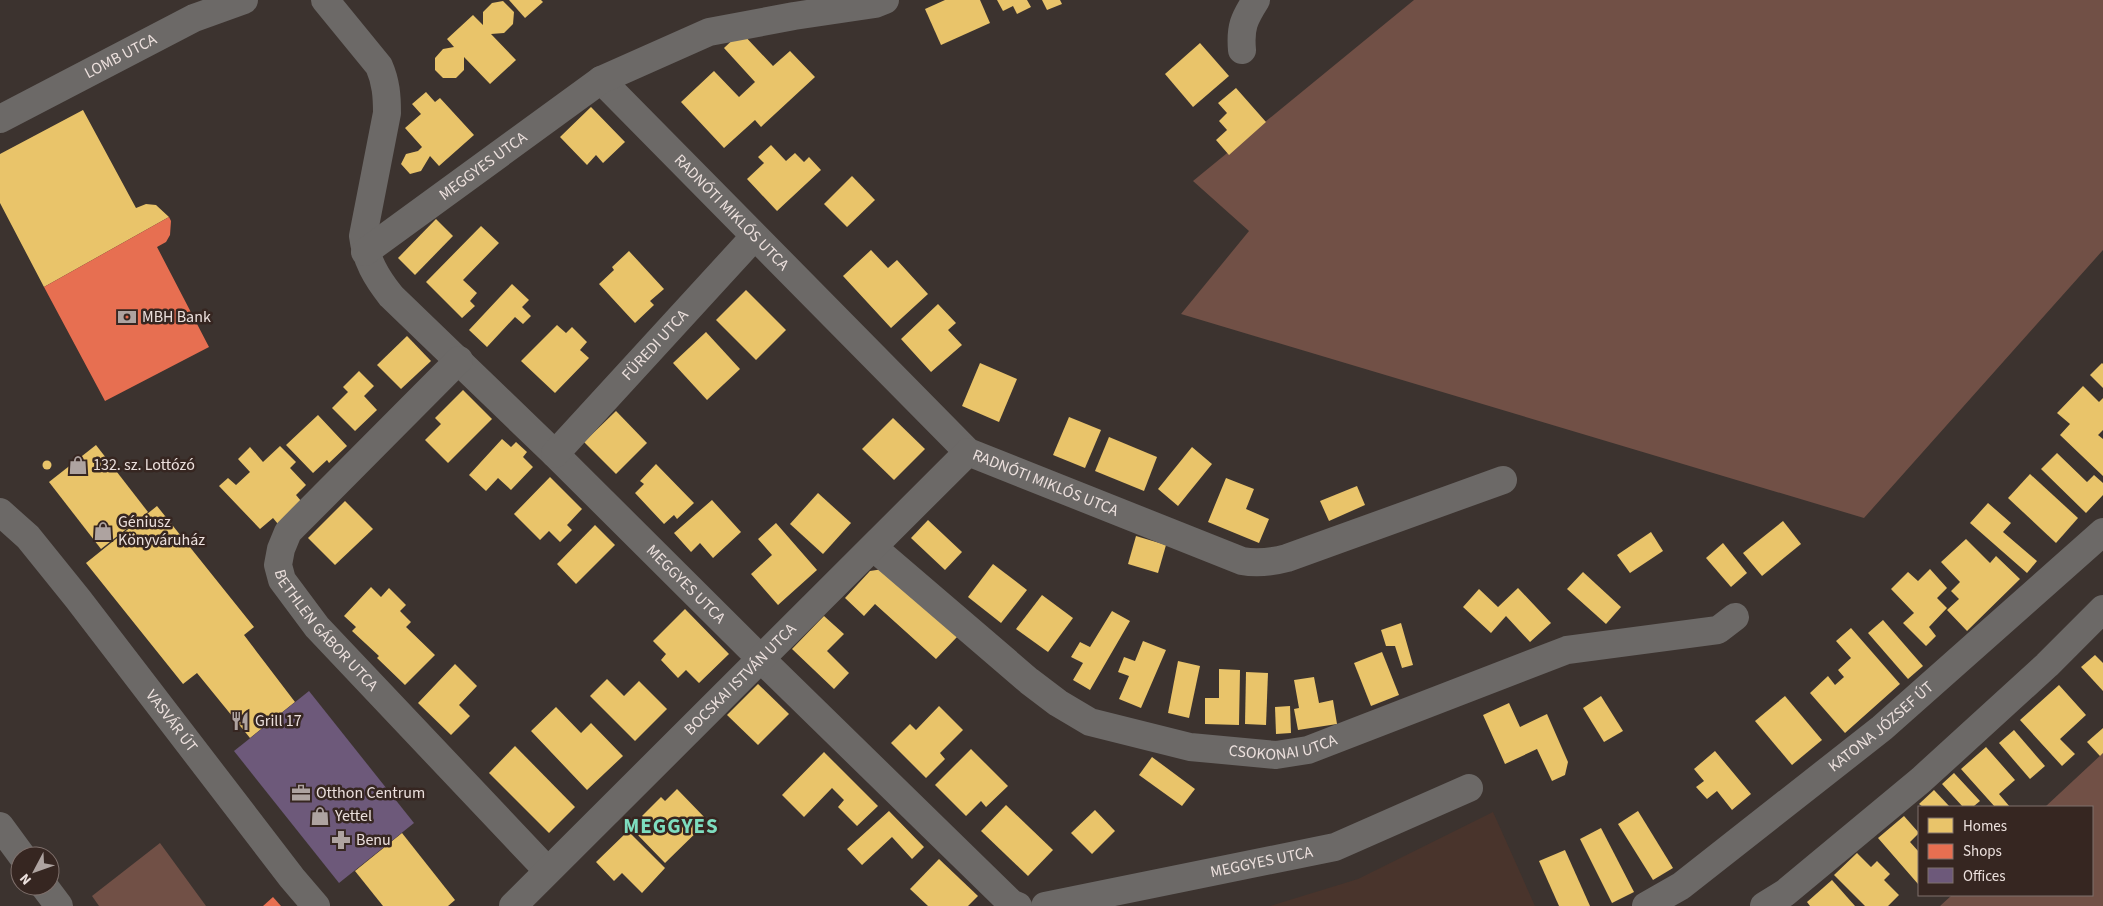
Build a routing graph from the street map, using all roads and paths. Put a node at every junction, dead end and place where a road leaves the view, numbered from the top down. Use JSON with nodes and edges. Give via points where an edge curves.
{"nodes":[{"id":1,"x":244,"y":0,"type":"edge"},
{"id":2,"x":325,"y":0,"type":"edge"},
{"id":3,"x":884,"y":0,"type":"edge"},
{"id":4,"x":1256,"y":0,"type":"edge"},
{"id":5,"x":192,"y":9,"type":"edge"},
{"id":6,"x":1242,"y":50,"type":"dead end"},
{"id":7,"x":601,"y":80,"type":"junction"},
{"id":8,"x":0,"y":119,"type":"edge"},
{"id":9,"x":754,"y":237,"type":"junction"},
{"id":10,"x":365,"y":252,"type":"junction"},
{"id":11,"x":459,"y":360,"type":"junction"},
{"id":12,"x":968,"y":452,"type":"junction"},
{"id":13,"x":555,"y":454,"type":"junction"},
{"id":14,"x":1503,"y":480,"type":"dead end"},
{"id":15,"x":0,"y":512,"type":"edge"},
{"id":16,"x":0,"y":528,"type":"edge"},
{"id":17,"x":2103,"y":532,"type":"edge"},
{"id":18,"x":28,"y":537,"type":"junction"},
{"id":19,"x":874,"y":548,"type":"junction"},
{"id":20,"x":2103,"y":609,"type":"edge"},
{"id":21,"x":1735,"y":616,"type":"dead end"},
{"id":22,"x":760,"y":659,"type":"junction"},
{"id":23,"x":1469,"y":788,"type":"dead end"},
{"id":24,"x":0,"y":826,"type":"edge"},
{"id":25,"x":15,"y":846,"type":"edge"},
{"id":26,"x":547,"y":870,"type":"junction"},
{"id":27,"x":522,"y":903,"type":"edge"},
{"id":28,"x":316,"y":906,"type":"edge"},
{"id":29,"x":1018,"y":906,"type":"edge"},
{"id":30,"x":1045,"y":906,"type":"edge"},
{"id":31,"x":1646,"y":906,"type":"edge"},
{"id":32,"x":1764,"y":906,"type":"edge"}],
"edges":[{"from":1,"to":5,"type":"street","name":"LOMB UTCA"},
{"from":2,"to":10,"type":"street","name":"MEGGYES UTCA","via":[[379,66],[388,96],[363,236]]},
{"from":3,"to":7,"type":"street","name":"MEGGYES UTCA","via":[[708,32]]},
{"from":4,"to":6,"type":"street","via":[[1240,31]]},
{"from":5,"to":8,"type":"street","name":"LOMB UTCA"},
{"from":7,"to":9,"type":"street","name":"RADNÓTI MIKLÓS UTCA"},
{"from":7,"to":10,"type":"street","name":"MEGGYES UTCA"},
{"from":9,"to":12,"type":"street","name":"RADNÓTI MIKLÓS UTCA"},
{"from":9,"to":13,"type":"street","name":"FÜREDI UTCA"},
{"from":10,"to":11,"type":"street","name":"MEGGYES UTCA","via":[[375,275],[391,296]]},
{"from":11,"to":13,"type":"street","name":"MEGGYES UTCA"},
{"from":11,"to":26,"type":"street","name":"BETHLEN GÁBOR UTCA","via":[[288,532],[278,565],[282,580],[317,627]]},
{"from":12,"to":14,"type":"street","name":"RADNÓTI MIKLÓS UTCA","via":[[1251,563],[1287,558]]},
{"from":12,"to":19,"type":"street","name":"BOCSKAI ISTVÁN UTCA"},
{"from":13,"to":22,"type":"street","name":"MEGGYES UTCA"},
{"from":15,"to":18,"type":"street","name":"VASVÁR ÚT"},
{"from":16,"to":18,"type":"street"},
{"from":17,"to":31,"type":"street","name":"KATONA JÓZSEF ÚT","via":[[1882,728],[1681,886]]},
{"from":18,"to":28,"type":"street","name":"VASVÁR ÚT"},
{"from":19,"to":21,"type":"street","name":"CSOKONAI UTCA","via":[[1029,681],[1090,722],[1190,747],[1276,755],[1308,750],[1567,650],[1718,630]]},
{"from":19,"to":22,"type":"street","name":"BOCSKAI ISTVÁN UTCA"},
{"from":20,"to":32,"type":"street","via":[[1921,780],[1785,893]]},
{"from":22,"to":26,"type":"street","name":"BOCSKAI ISTVÁN UTCA"},
{"from":22,"to":29,"type":"street","name":"MEGGYES UTCA","via":[[1011,903]]},
{"from":23,"to":30,"type":"street","name":"MEGGYES UTCA","via":[[1334,847]]},
{"from":24,"to":25,"type":"street"},
{"from":26,"to":27,"type":"street","name":"BOCSKAI ISTVÁN UTCA"}]}
